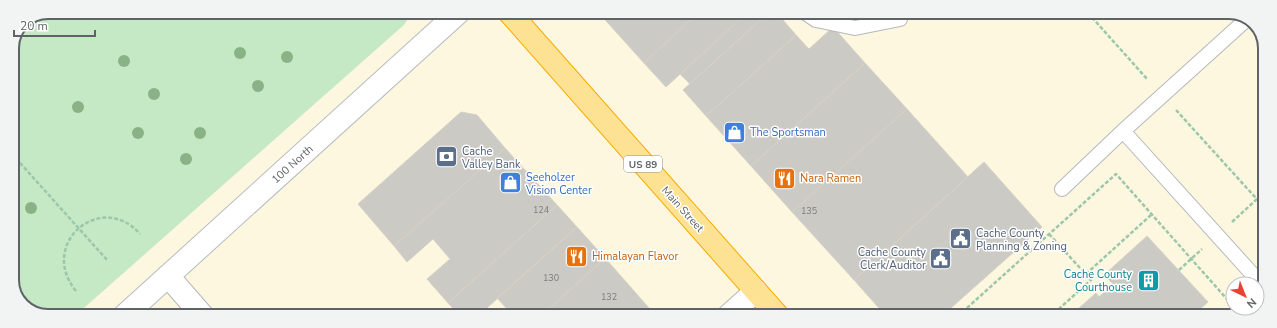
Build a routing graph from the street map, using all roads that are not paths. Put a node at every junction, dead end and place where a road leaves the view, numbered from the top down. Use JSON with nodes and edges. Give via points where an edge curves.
{"nodes":[{"id":1,"x":451,"y":19,"type":"edge"},
{"id":2,"x":515,"y":19,"type":"edge"},
{"id":3,"x":814,"y":19,"type":"edge"},
{"id":4,"x":896,"y":19,"type":"edge"},
{"id":5,"x":1243,"y":23,"type":"edge"},
{"id":6,"x":1124,"y":131,"type":"junction"},
{"id":7,"x":1062,"y":189,"type":"dead end"},
{"id":8,"x":168,"y":276,"type":"junction"},
{"id":9,"x":1254,"y":276,"type":"edge"},
{"id":10,"x":756,"y":291,"type":"junction"},
{"id":11,"x":132,"y":309,"type":"edge"},
{"id":12,"x":197,"y":309,"type":"edge"},
{"id":13,"x":736,"y":309,"type":"edge"},
{"id":14,"x":772,"y":309,"type":"edge"}],
"edges":[{"from":1,"to":8,"type":"street","name":"100 North"},
{"from":2,"to":10,"type":"highway","name":"Main Street","number":"US 89"},
{"from":3,"to":4,"type":"lane","via":[[855,28]]},
{"from":5,"to":6,"type":"lane"},
{"from":6,"to":7,"type":"lane"},
{"from":6,"to":9,"type":"lane"},
{"from":8,"to":11,"type":"street","name":"100 North"},
{"from":8,"to":12,"type":"street"},
{"from":10,"to":13,"type":"street"},
{"from":10,"to":14,"type":"highway","name":"Main Street","number":"US 89"}]}
